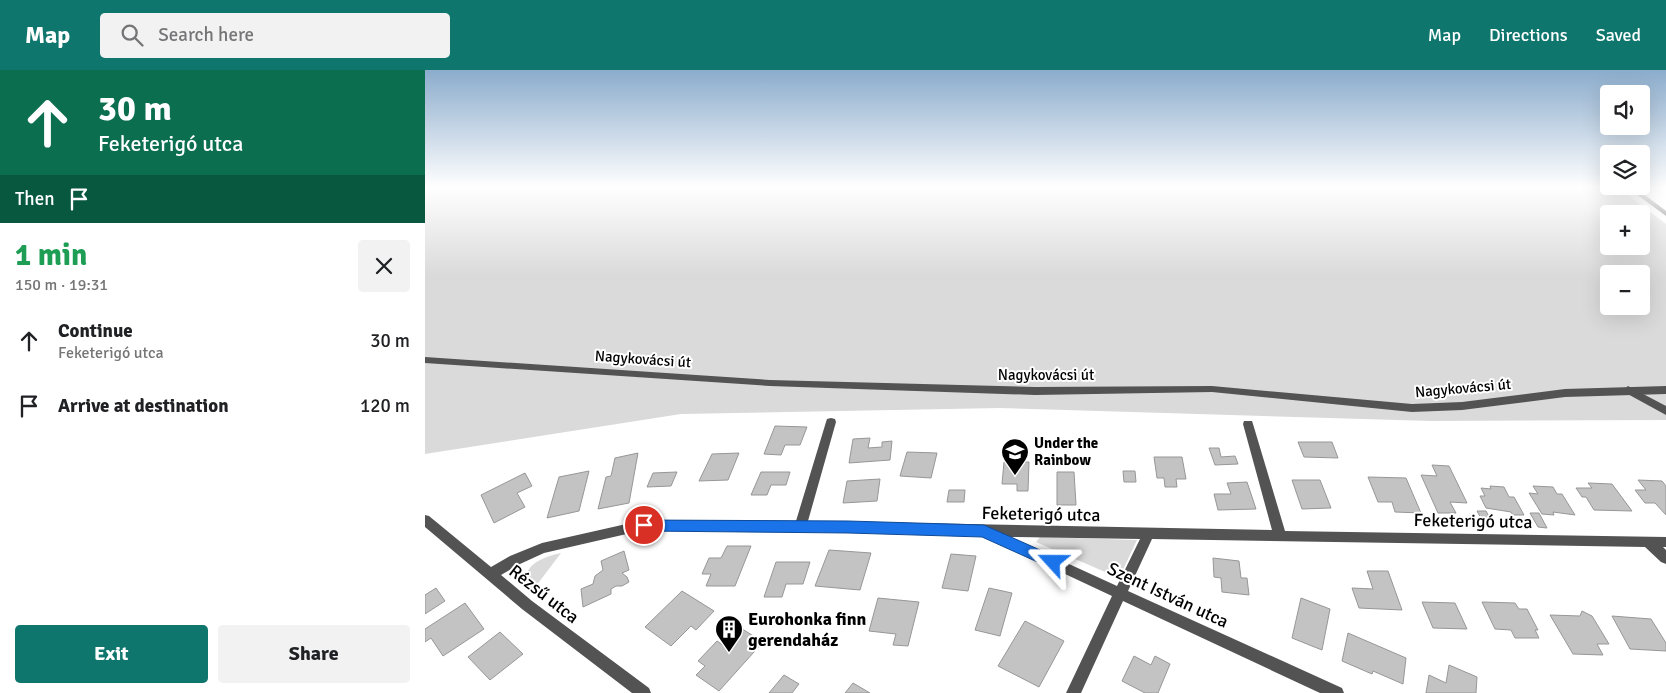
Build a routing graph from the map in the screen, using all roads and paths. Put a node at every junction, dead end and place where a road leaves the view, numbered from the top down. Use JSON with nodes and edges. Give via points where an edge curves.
{"nodes":[{"id":1,"x":425,"y":360,"type":"edge"},
{"id":2,"x":1628,"y":390,"type":"junction"},
{"id":3,"x":1666,"y":390,"type":"edge"},
{"id":4,"x":1666,"y":411,"type":"edge"},
{"id":5,"x":831,"y":422,"type":"dead end"},
{"id":6,"x":1248,"y":424,"type":"dead end"},
{"id":7,"x":425,"y":520,"type":"edge"},
{"id":8,"x":801,"y":526,"type":"junction"},
{"id":9,"x":984,"y":531,"type":"junction"},
{"id":10,"x":1149,"y":533,"type":"junction"},
{"id":11,"x":1281,"y":535,"type":"junction"},
{"id":12,"x":1648,"y":542,"type":"junction"},
{"id":13,"x":1666,"y":542,"type":"edge"},
{"id":14,"x":1666,"y":558,"type":"edge"},
{"id":15,"x":490,"y":575,"type":"junction"},
{"id":16,"x":1121,"y":593,"type":"junction"},
{"id":17,"x":644,"y":693,"type":"edge"},
{"id":18,"x":1073,"y":693,"type":"edge"},
{"id":19,"x":1337,"y":693,"type":"edge"}],
"edges":[{"from":1,"to":2,"type":"street","name":"Nagykovácsi út","via":[[770,383],[1035,391],[1264,392],[1412,408],[1462,406],[1565,392]]},
{"from":2,"to":3,"type":"street","name":"Nagykovácsi út"},
{"from":2,"to":4,"type":"street"},
{"from":5,"to":8,"type":"street"},
{"from":6,"to":11,"type":"street"},
{"from":7,"to":15,"type":"street","name":"Rézsű utca"},
{"from":8,"to":9,"type":"street","name":"Feketerigó utca"},
{"from":8,"to":15,"type":"street","name":"Feketerigó utca","via":[[644,525],[542,548]]},
{"from":9,"to":10,"type":"street","name":"Feketerigó utca"},
{"from":9,"to":16,"type":"street","name":"Szent István utca"},
{"from":10,"to":11,"type":"street","name":"Feketerigó utca"},
{"from":10,"to":16,"type":"street"},
{"from":11,"to":12,"type":"street","name":"Feketerigó utca"},
{"from":12,"to":13,"type":"street","name":"Feketerigó utca"},
{"from":12,"to":14,"type":"street"},
{"from":15,"to":17,"type":"street","name":"Rézsű utca"},
{"from":16,"to":18,"type":"street"},
{"from":16,"to":19,"type":"street","name":"Szent István utca"}]}
